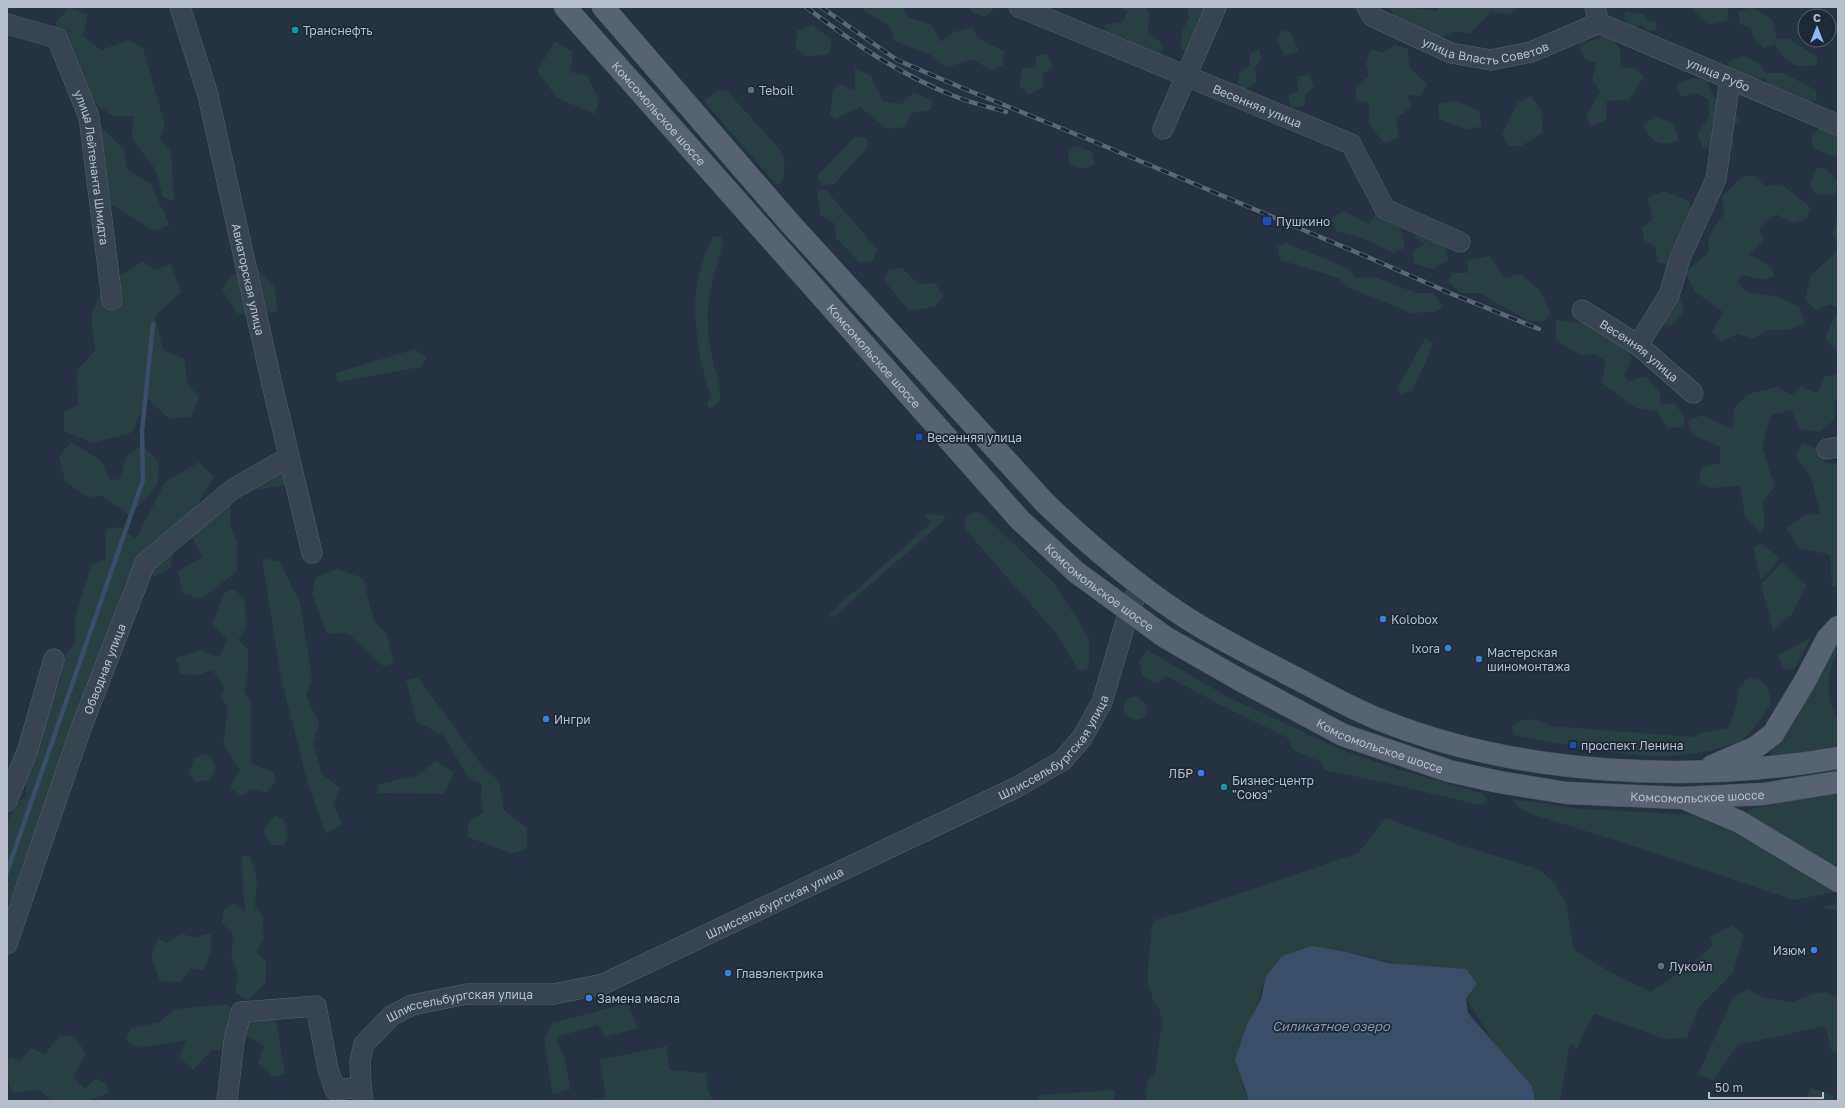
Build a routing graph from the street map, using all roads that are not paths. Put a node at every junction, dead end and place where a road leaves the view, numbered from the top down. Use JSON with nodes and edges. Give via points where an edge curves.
{"nodes":[{"id":1,"x":180,"y":7,"type":"edge"},
{"id":2,"x":565,"y":7,"type":"edge"},
{"id":3,"x":603,"y":7,"type":"edge"},
{"id":4,"x":1020,"y":7,"type":"edge"},
{"id":5,"x":1216,"y":7,"type":"edge"},
{"id":6,"x":1370,"y":12,"type":"edge"},
{"id":7,"x":1597,"y":15,"type":"edge"},
{"id":8,"x":7,"y":24,"type":"edge"},
{"id":9,"x":1187,"y":77,"type":"junction"},
{"id":10,"x":1730,"y":79,"type":"junction"},
{"id":11,"x":1838,"y":125,"type":"edge"},
{"id":12,"x":1163,"y":129,"type":"dead end"},
{"id":13,"x":1460,"y":242,"type":"dead end"},
{"id":14,"x":112,"y":300,"type":"dead end"},
{"id":15,"x":1582,"y":310,"type":"dead end"},
{"id":16,"x":1638,"y":346,"type":"junction"},
{"id":17,"x":1693,"y":393,"type":"dead end"},
{"id":18,"x":289,"y":457,"type":"junction"},
{"id":19,"x":312,"y":553,"type":"dead end"},
{"id":20,"x":1140,"y":586,"type":"junction"},
{"id":21,"x":1129,"y":611,"type":"junction"},
{"id":22,"x":1838,"y":627,"type":"edge"},
{"id":23,"x":54,"y":659,"type":"dead end"},
{"id":24,"x":1838,"y":758,"type":"edge"},
{"id":25,"x":1698,"y":772,"type":"junction"},
{"id":26,"x":1838,"y":782,"type":"edge"},
{"id":27,"x":1681,"y":798,"type":"junction"},
{"id":28,"x":7,"y":801,"type":"edge"},
{"id":29,"x":1838,"y":881,"type":"edge"},
{"id":30,"x":7,"y":944,"type":"edge"},
{"id":31,"x":362,"y":1094,"type":"edge"},
{"id":32,"x":227,"y":1101,"type":"edge"}],
"edges":[{"from":1,"to":18,"type":"street","name":"Авиаторская улица","via":[[208,95]]},
{"from":2,"to":21,"type":"main road","name":"Комсомольское шоссе","via":[[1020,520],[1076,572]]},
{"from":3,"to":20,"type":"main road","name":"Комсомольское шоссе","via":[[788,221],[1045,503],[1082,538]]},
{"from":4,"to":9,"type":"street","name":"Весенняя улица"},
{"from":5,"to":9,"type":"street"},
{"from":6,"to":7,"type":"street","name":"улица Власть Советов","via":[[1451,53],[1491,60],[1531,52]]},
{"from":7,"to":10,"type":"street","name":"улица Рубо"},
{"from":8,"to":14,"type":"street","name":"улица Лейтенанта Шмидта","via":[[57,38],[89,116]]},
{"from":9,"to":12,"type":"street"},
{"from":9,"to":13,"type":"street","name":"Весенняя улица","via":[[1351,144],[1385,210]]},
{"from":10,"to":11,"type":"street","name":"улица Рубо"},
{"from":10,"to":16,"type":"street","via":[[1716,179],[1680,258],[1670,295]]},
{"from":15,"to":16,"type":"street","name":"Весенняя улица"},
{"from":16,"to":17,"type":"street","name":"Весенняя улица"},
{"from":18,"to":19,"type":"street","name":"Авиаторская улица"},
{"from":18,"to":30,"type":"street","name":"Обводная улица","via":[[233,489],[145,563],[80,732]]},
{"from":20,"to":21,"type":"street","name":"Шлиссельбургская улица"},
{"from":20,"to":25,"type":"main road","name":"Комсомольское шоссе","via":[[1180,614],[1238,648],[1384,722],[1454,745],[1505,756],[1577,766]]},
{"from":21,"to":27,"type":"main road","name":"Комсомольское шоссе","via":[[1165,637],[1343,734],[1449,771],[1499,782],[1568,792]]},
{"from":21,"to":31,"type":"street","name":"Шлиссельбургская улица","via":[[1102,702],[1082,738],[1062,761],[1017,787],[603,984],[554,994],[467,994],[412,1005],[392,1016],[364,1044],[360,1061]]},
{"from":22,"to":25,"type":"main road","via":[[1827,639],[1773,734],[1756,747]]},
{"from":23,"to":28,"type":"street","via":[[28,749]]},
{"from":24,"to":25,"type":"main road","name":"Комсомольское шоссе","via":[[1760,769]]},
{"from":26,"to":27,"type":"main road","name":"Комсомольское шоссе","via":[[1764,794]]},
{"from":27,"to":29,"type":"main road","via":[[1740,822]]},
{"from":31,"to":32,"type":"street","name":"Шлиссельбургская улица","via":[[335,1090],[328,1069],[316,1006],[241,1012],[234,1041]]}]}
